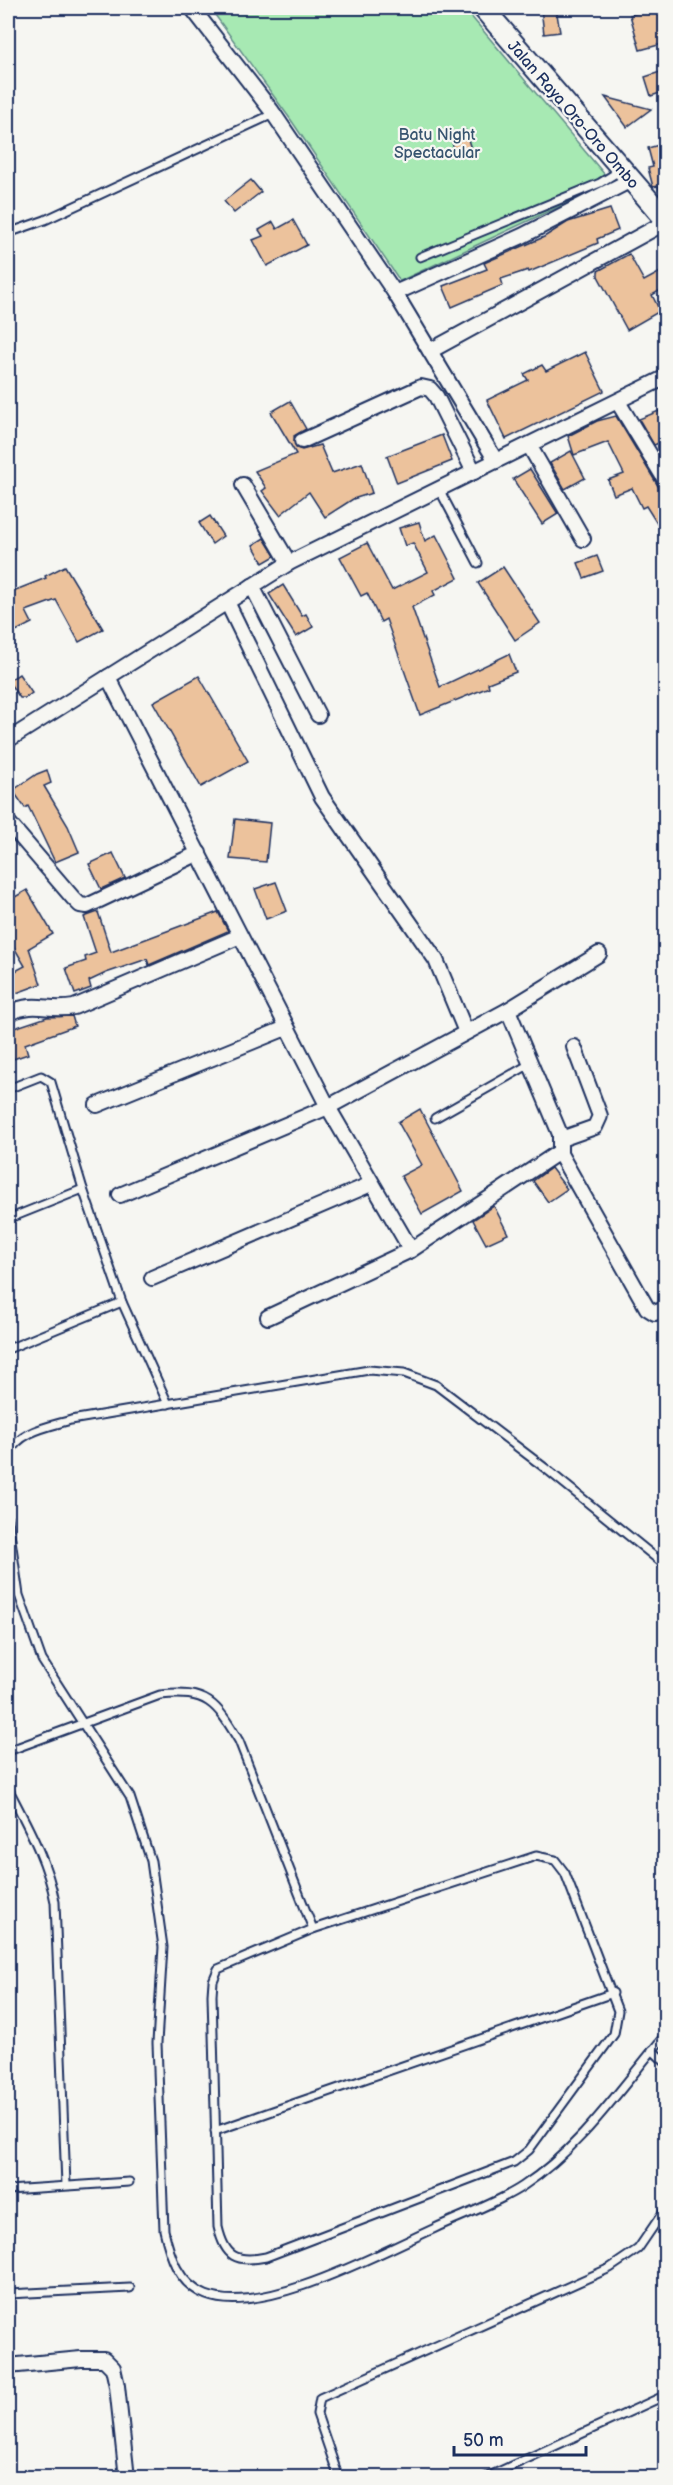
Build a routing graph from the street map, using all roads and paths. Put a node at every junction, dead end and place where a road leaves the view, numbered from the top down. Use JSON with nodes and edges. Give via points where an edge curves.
{"nodes":[{"id":1,"x":192,"y":8,"type":"edge"},
{"id":2,"x":483,"y":8,"type":"edge"},
{"id":3,"x":273,"y":114,"type":"junction"},
{"id":4,"x":627,"y":175,"type":"junction"},
{"id":5,"x":666,"y":221,"type":"edge"},
{"id":6,"x":8,"y":233,"type":"edge"},
{"id":7,"x":420,"y":257,"type":"dead end"},
{"id":8,"x":395,"y":293,"type":"junction"},
{"id":9,"x":430,"y":351,"type":"junction"},
{"id":10,"x":666,"y":377,"type":"edge"},
{"id":11,"x":618,"y":402,"type":"junction"},
{"id":12,"x":302,"y":441,"type":"dead end"},
{"id":13,"x":529,"y":445,"type":"junction"},
{"id":14,"x":496,"y":461,"type":"junction"},
{"id":15,"x":474,"y":472,"type":"junction"},
{"id":16,"x":666,"y":481,"type":"edge"},
{"id":17,"x":243,"y":485,"type":"dead end"},
{"id":18,"x":439,"y":489,"type":"junction"},
{"id":19,"x":583,"y":539,"type":"dead end"},
{"id":20,"x":289,"y":563,"type":"junction"},
{"id":21,"x":478,"y":563,"type":"dead end"},
{"id":22,"x":252,"y":586,"type":"junction"},
{"id":23,"x":227,"y":602,"type":"junction"},
{"id":24,"x":108,"y":677,"type":"junction"},
{"id":25,"x":318,"y":715,"type":"dead end"},
{"id":26,"x":8,"y":740,"type":"edge"},
{"id":27,"x":8,"y":822,"type":"edge"},
{"id":28,"x":199,"y":853,"type":"junction"},
{"id":29,"x":240,"y":936,"type":"junction"},
{"id":30,"x":599,"y":954,"type":"dead end"},
{"id":31,"x":508,"y":1010,"type":"junction"},
{"id":32,"x":8,"y":1013,"type":"edge"},
{"id":33,"x":286,"y":1028,"type":"junction"},
{"id":34,"x":466,"y":1032,"type":"junction"},
{"id":35,"x":574,"y":1047,"type":"dead end"},
{"id":36,"x":530,"y":1064,"type":"junction"},
{"id":37,"x":8,"y":1089,"type":"edge"},
{"id":38,"x":97,"y":1105,"type":"dead end"},
{"id":39,"x":328,"y":1107,"type":"junction"},
{"id":40,"x":435,"y":1118,"type":"dead end"},
{"id":41,"x":561,"y":1139,"type":"junction"},
{"id":42,"x":560,"y":1154,"type":"junction"},
{"id":43,"x":371,"y":1184,"type":"junction"},
{"id":44,"x":83,"y":1190,"type":"junction"},
{"id":45,"x":120,"y":1195,"type":"dead end"},
{"id":46,"x":8,"y":1220,"type":"edge"},
{"id":47,"x":411,"y":1250,"type":"junction"},
{"id":48,"x":152,"y":1278,"type":"dead end"},
{"id":49,"x":122,"y":1302,"type":"junction"},
{"id":50,"x":666,"y":1308,"type":"edge"},
{"id":51,"x":268,"y":1317,"type":"dead end"},
{"id":52,"x":8,"y":1349,"type":"edge"},
{"id":53,"x":168,"y":1404,"type":"junction"},
{"id":54,"x":8,"y":1455,"type":"edge"},
{"id":55,"x":8,"y":1519,"type":"edge"},
{"id":56,"x":666,"y":1566,"type":"edge"},
{"id":57,"x":85,"y":1725,"type":"junction"},
{"id":58,"x":8,"y":1751,"type":"edge"},
{"id":59,"x":8,"y":1788,"type":"edge"},
{"id":60,"x":313,"y":1929,"type":"junction"},
{"id":61,"x":613,"y":1993,"type":"junction"},
{"id":62,"x":666,"y":2034,"type":"edge"},
{"id":63,"x":652,"y":2050,"type":"junction"},
{"id":64,"x":666,"y":2063,"type":"edge"},
{"id":65,"x":215,"y":2131,"type":"junction"},
{"id":66,"x":129,"y":2182,"type":"dead end"},
{"id":67,"x":66,"y":2185,"type":"junction"},
{"id":68,"x":8,"y":2190,"type":"edge"},
{"id":69,"x":666,"y":2208,"type":"edge"},
{"id":70,"x":130,"y":2288,"type":"dead end"},
{"id":71,"x":8,"y":2294,"type":"edge"},
{"id":72,"x":8,"y":2366,"type":"edge"},
{"id":73,"x":666,"y":2395,"type":"edge"},
{"id":74,"x":127,"y":2478,"type":"edge"},
{"id":75,"x":339,"y":2478,"type":"edge"},
{"id":76,"x":485,"y":2478,"type":"edge"}],
"edges":[{"from":1,"to":3,"type":"street"},
{"from":2,"to":4,"type":"main road","name":"Jalan Raya Oro-Oro Ombo"},
{"from":3,"to":6,"type":"lane","via":[[45,220]]},
{"from":3,"to":8,"type":"street"},
{"from":4,"to":5,"type":"main road","name":"Jalan Raya Oro-Oro Ombo"},
{"from":4,"to":7,"type":"lane"},
{"from":4,"to":8,"type":"street","via":[[522,236]]},
{"from":5,"to":9,"type":"street"},
{"from":8,"to":9,"type":"street"},
{"from":9,"to":14,"type":"street"},
{"from":10,"to":11,"type":"street"},
{"from":11,"to":13,"type":"street"},
{"from":11,"to":16,"type":"street"},
{"from":12,"to":15,"type":"street","via":[[421,387],[436,396]]},
{"from":13,"to":14,"type":"street"},
{"from":13,"to":19,"type":"street"},
{"from":14,"to":15,"type":"street"},
{"from":15,"to":18,"type":"street"},
{"from":17,"to":20,"type":"street"},
{"from":18,"to":20,"type":"street"},
{"from":18,"to":21,"type":"lane"},
{"from":20,"to":22,"type":"street"},
{"from":22,"to":23,"type":"street"},
{"from":22,"to":25,"type":"street"},
{"from":23,"to":24,"type":"street"},
{"from":23,"to":34,"type":"street","via":[[322,797],[436,960]]},
{"from":24,"to":26,"type":"street"},
{"from":24,"to":28,"type":"street"},
{"from":27,"to":28,"type":"street","via":[[80,905],[87,906]]},
{"from":28,"to":29,"type":"street"},
{"from":29,"to":32,"type":"street","via":[[74,1007],[31,1005]]},
{"from":29,"to":33,"type":"street"},
{"from":30,"to":31,"type":"street"},
{"from":31,"to":34,"type":"street"},
{"from":31,"to":36,"type":"street"},
{"from":33,"to":38,"type":"street"},
{"from":33,"to":39,"type":"street"},
{"from":34,"to":39,"type":"street"},
{"from":35,"to":41,"type":"street","via":[[600,1116],[588,1132]]},
{"from":36,"to":40,"type":"lane"},
{"from":36,"to":41,"type":"street"},
{"from":37,"to":44,"type":"lane","via":[[41,1076],[51,1082]]},
{"from":39,"to":43,"type":"street"},
{"from":39,"to":45,"type":"street"},
{"from":41,"to":42,"type":"street"},
{"from":42,"to":47,"type":"street"},
{"from":42,"to":50,"type":"street","via":[[646,1308],[655,1312]]},
{"from":43,"to":47,"type":"street"},
{"from":43,"to":48,"type":"street"},
{"from":44,"to":46,"type":"lane"},
{"from":44,"to":49,"type":"lane"},
{"from":47,"to":51,"type":"street"},
{"from":49,"to":52,"type":"lane"},
{"from":49,"to":53,"type":"lane"},
{"from":53,"to":54,"type":"lane","via":[[71,1420],[32,1431],[13,1443]]},
{"from":53,"to":56,"type":"lane","via":[[369,1370],[404,1372],[436,1385]]},
{"from":55,"to":57,"type":"lane","via":[[18,1595],[42,1660]]},
{"from":57,"to":58,"type":"lane"},
{"from":57,"to":60,"type":"lane","via":[[159,1695],[186,1692],[207,1699],[225,1717],[239,1741]]},
{"from":57,"to":63,"type":"lane","via":[[130,1797],[151,1861],[163,1947],[157,2043],[164,2230],[170,2255],[183,2279],[205,2295],[230,2301],[292,2289],[329,2276],[522,2187],[555,2161],[592,2123]]},
{"from":59,"to":67,"type":"lane","via":[[43,1859],[55,1902]]},
{"from":60,"to":61,"type":"lane","via":[[536,1856],[555,1860],[565,1873]]},
{"from":60,"to":65,"type":"lane","via":[[218,1969],[212,1995]]},
{"from":61,"to":65,"type":"lane"},
{"from":61,"to":65,"type":"lane","via":[[618,2011],[614,2034],[529,2150],[514,2162],[266,2258],[246,2261],[231,2256],[221,2241]]},
{"from":62,"to":63,"type":"lane"},
{"from":63,"to":64,"type":"lane"},
{"from":66,"to":67,"type":"lane"},
{"from":67,"to":68,"type":"lane"},
{"from":69,"to":75,"type":"lane","via":[[638,2248],[610,2268],[320,2398],[317,2414]]},
{"from":70,"to":71,"type":"lane"},
{"from":72,"to":74,"type":"street","via":[[104,2359],[113,2368],[117,2386]]},
{"from":73,"to":76,"type":"lane"}]}
